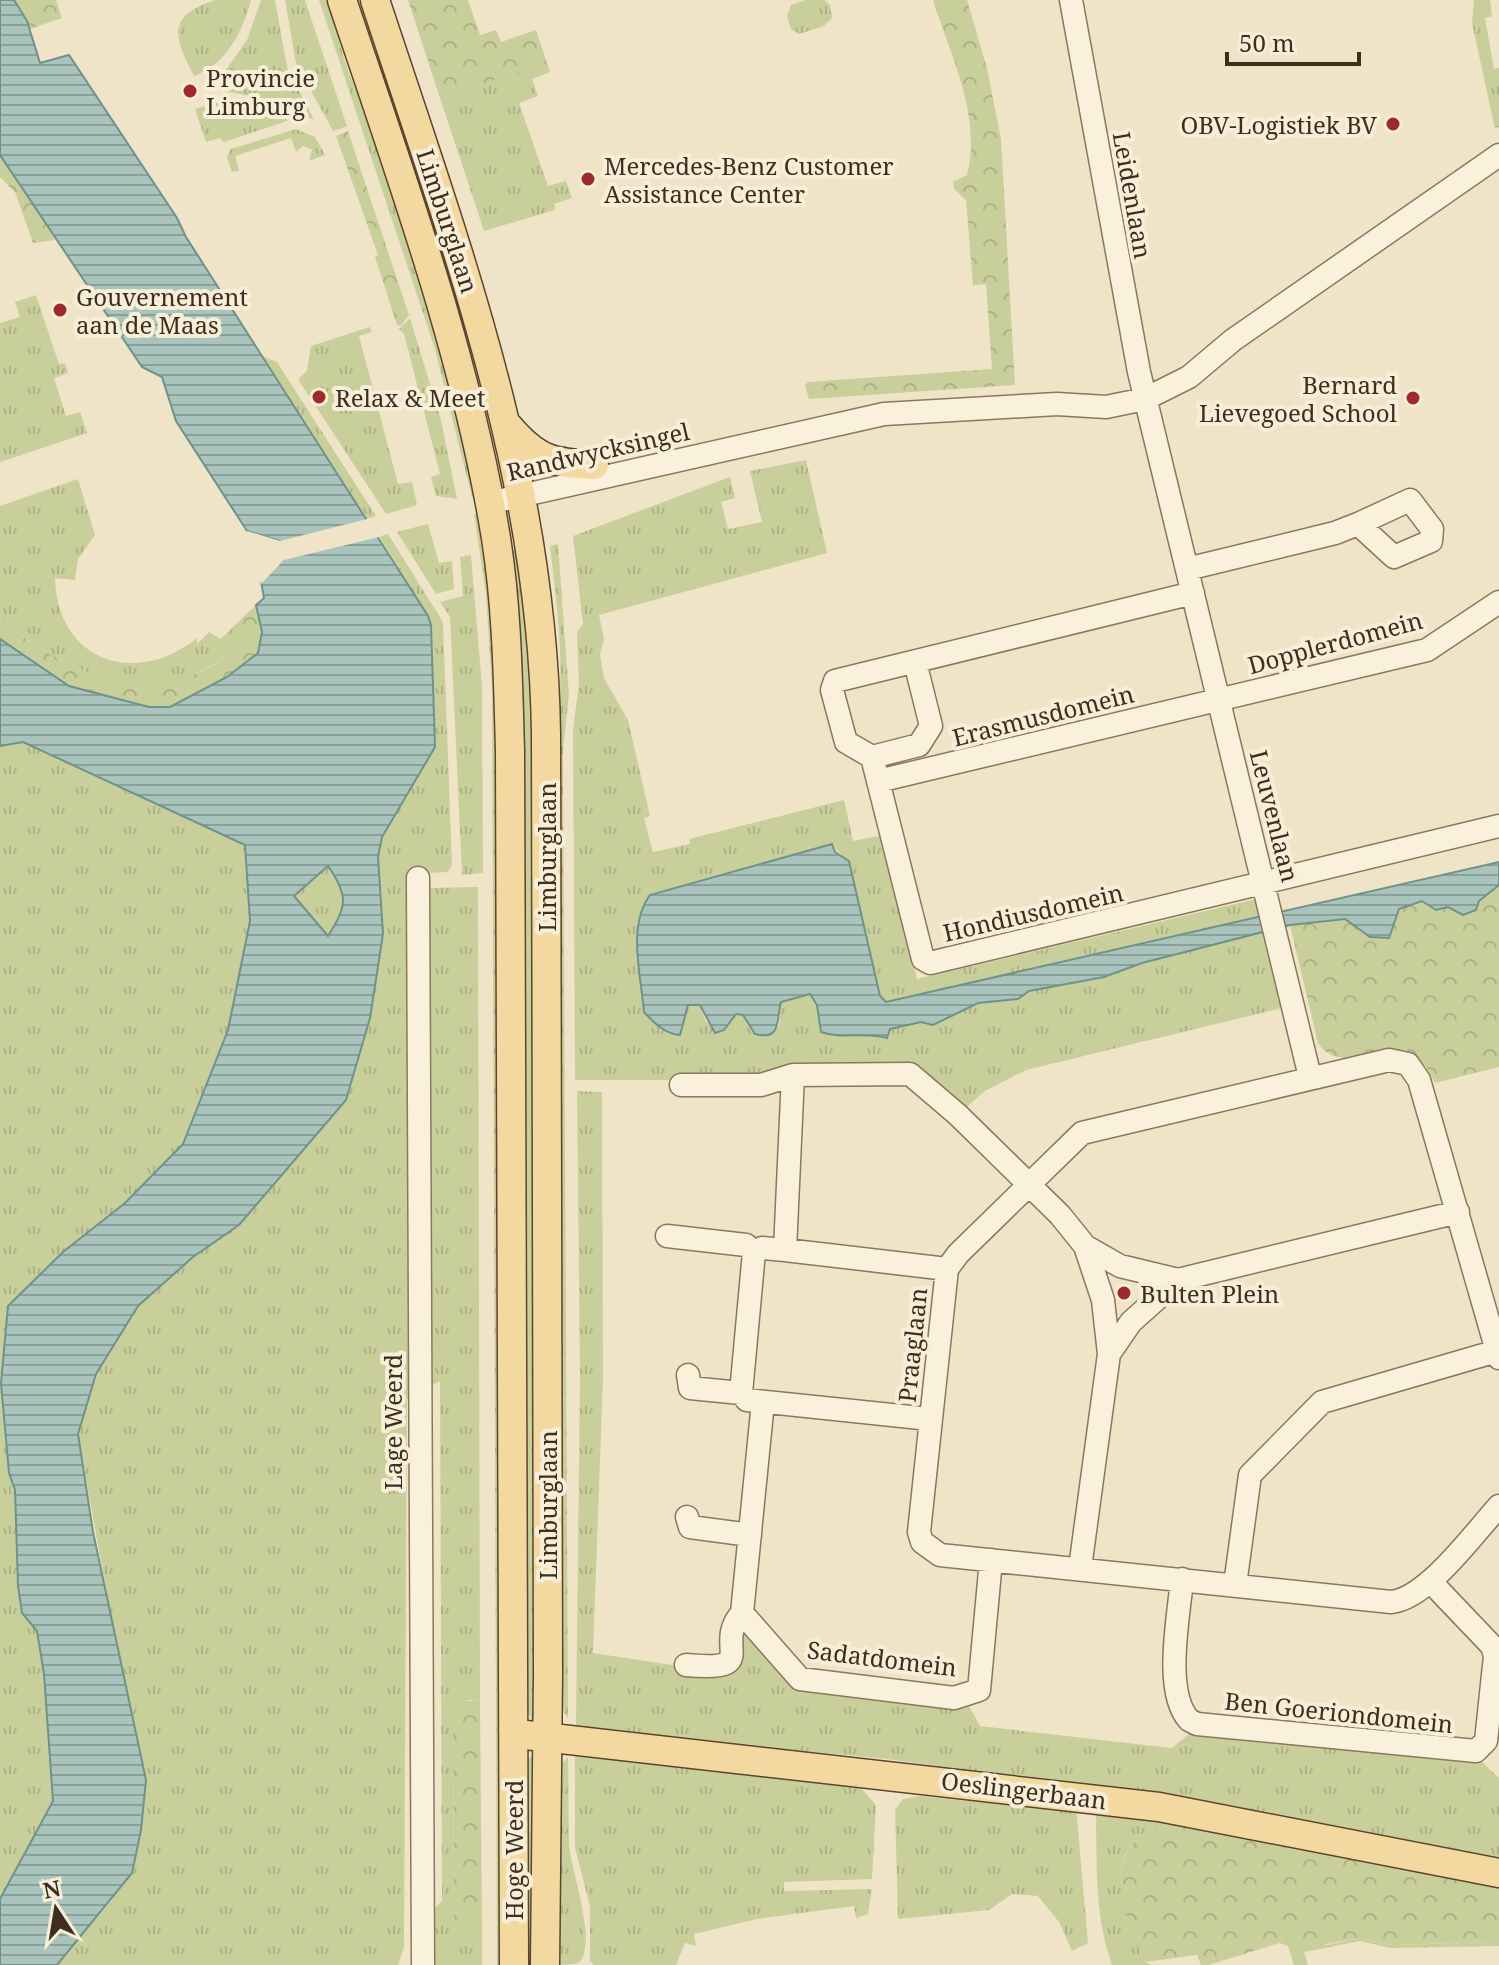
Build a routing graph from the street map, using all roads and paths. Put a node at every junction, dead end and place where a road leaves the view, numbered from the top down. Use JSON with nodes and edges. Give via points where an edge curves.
{"nodes":[{"id":1,"x":342,"y":0,"type":"edge"},
{"id":2,"x":375,"y":0,"type":"edge"},
{"id":3,"x":1071,"y":0,"type":"edge"},
{"id":4,"x":1499,"y":138,"type":"edge"},
{"id":5,"x":1499,"y":155,"type":"edge"},
{"id":6,"x":1405,"y":220,"type":"junction"},
{"id":7,"x":1144,"y":392,"type":"junction"},
{"id":8,"x":884,"y":414,"type":"junction"},
{"id":9,"x":509,"y":427,"type":"junction"},
{"id":10,"x":594,"y":465,"type":"junction"},
{"id":11,"x":521,"y":490,"type":"junction"},
{"id":12,"x":489,"y":503,"type":"junction"},
{"id":13,"x":1358,"y":524,"type":"dead end"},
{"id":14,"x":1187,"y":569,"type":"junction"},
{"id":15,"x":1193,"y":593,"type":"junction"},
{"id":16,"x":1499,"y":602,"type":"edge"},
{"id":17,"x":915,"y":662,"type":"junction"},
{"id":18,"x":1219,"y":698,"type":"junction"},
{"id":19,"x":872,"y":757,"type":"junction"},
{"id":20,"x":878,"y":781,"type":"junction"},
{"id":21,"x":1499,"y":826,"type":"edge"},
{"id":22,"x":418,"y":878,"type":"dead end"},
{"id":23,"x":1268,"y":894,"type":"junction"},
{"id":24,"x":793,"y":1075,"type":"junction"},
{"id":25,"x":1310,"y":1077,"type":"junction"},
{"id":26,"x":681,"y":1085,"type":"dead end"},
{"id":27,"x":1029,"y":1184,"type":"junction"},
{"id":28,"x":1458,"y":1212,"type":"junction"},
{"id":29,"x":667,"y":1236,"type":"dead end"},
{"id":30,"x":1085,"y":1246,"type":"junction"},
{"id":31,"x":785,"y":1250,"type":"junction"},
{"id":32,"x":754,"y":1252,"type":"junction"},
{"id":33,"x":947,"y":1269,"type":"junction"},
{"id":34,"x":1178,"y":1280,"type":"junction"},
{"id":35,"x":1109,"y":1354,"type":"junction"},
{"id":36,"x":1498,"y":1354,"type":"edge"},
{"id":37,"x":688,"y":1375,"type":"dead end"},
{"id":38,"x":741,"y":1393,"type":"junction"},
{"id":39,"x":763,"y":1402,"type":"junction"},
{"id":40,"x":930,"y":1419,"type":"junction"},
{"id":41,"x":1499,"y":1506,"type":"edge"},
{"id":42,"x":687,"y":1517,"type":"dead end"},
{"id":43,"x":750,"y":1535,"type":"junction"},
{"id":44,"x":991,"y":1560,"type":"junction"},
{"id":45,"x":1080,"y":1568,"type":"junction"},
{"id":46,"x":1182,"y":1579,"type":"junction"},
{"id":47,"x":1430,"y":1581,"type":"junction"},
{"id":48,"x":1235,"y":1585,"type":"junction"},
{"id":49,"x":742,"y":1613,"type":"junction"},
{"id":50,"x":686,"y":1665,"type":"dead end"},
{"id":51,"x":513,"y":1734,"type":"junction"},
{"id":52,"x":545,"y":1737,"type":"junction"},
{"id":53,"x":1499,"y":1873,"type":"edge"},
{"id":54,"x":423,"y":1965,"type":"edge"},
{"id":55,"x":514,"y":1965,"type":"edge"},
{"id":56,"x":545,"y":1965,"type":"edge"}],
"edges":[{"from":1,"to":12,"type":"main road","name":"Limburglaan","via":[[421,238],[464,386]]},
{"from":2,"to":9,"type":"main road","name":"Limburglaan","via":[[464,268]]},
{"from":3,"to":7,"type":"street","name":"Leidenlaan"},
{"from":4,"to":6,"type":"street","name":"Randwycksingel","via":[[1435,188]]},
{"from":5,"to":6,"type":"street","name":"Randwycksingel"},
{"from":6,"to":7,"type":"street","name":"Randwycksingel","via":[[1233,340],[1189,377]]},
{"from":7,"to":8,"type":"street","name":"Randwycksingel","via":[[1106,407],[1057,404]]},
{"from":7,"to":14,"type":"street","name":"Leuvenlaan"},
{"from":8,"to":10,"type":"street","name":"Randwycksingel","via":[[788,420]]},
{"from":8,"to":11,"type":"street","name":"Randwycksingel"},
{"from":9,"to":10,"type":"main road","via":[[549,461]]},
{"from":9,"to":11,"type":"main road","name":"Limburglaan"},
{"from":10,"to":11,"type":"street","name":"Randwycksingel"},
{"from":11,"to":12,"type":"street","name":"Randwycksingel"},
{"from":11,"to":52,"type":"main road","name":"Limburglaan","via":[[541,616],[546,698]]},
{"from":12,"to":51,"type":"main road","name":"Limburglaan","via":[[505,628],[510,751]]},
{"from":13,"to":14,"type":"street"},
{"from":14,"to":15,"type":"street","name":"Leuvenlaan"},
{"from":15,"to":17,"type":"street"},
{"from":15,"to":18,"type":"street","name":"Leuvenlaan"},
{"from":16,"to":18,"type":"street","name":"Dopplerdomein","via":[[1427,650]]},
{"from":17,"to":19,"type":"street","name":"Erasmusdomein","via":[[931,726],[919,745]]},
{"from":17,"to":19,"type":"street","via":[[835,681],[832,690],[846,742]]},
{"from":18,"to":20,"type":"street","name":"Erasmusdomein"},
{"from":18,"to":23,"type":"street","name":"Leuvenlaan"},
{"from":19,"to":20,"type":"street","name":"Hondiusdomein"},
{"from":20,"to":23,"type":"street","name":"Hondiusdomein","via":[[923,959],[930,963]]},
{"from":21,"to":23,"type":"street"},
{"from":22,"to":54,"type":"street","name":"Lage Weerd"},
{"from":23,"to":25,"type":"street","name":"Leuvenlaan"},
{"from":24,"to":26,"type":"street","via":[[761,1085]]},
{"from":24,"to":27,"type":"street","via":[[910,1074]]},
{"from":24,"to":31,"type":"street"},
{"from":25,"to":27,"type":"street","name":"Praaglaan","via":[[1082,1133]]},
{"from":25,"to":28,"type":"street","name":"Praaglaan","via":[[1389,1060],[1408,1064],[1419,1080]]},
{"from":27,"to":30,"type":"street"},
{"from":27,"to":33,"type":"street","name":"Praaglaan"},
{"from":28,"to":34,"type":"street"},
{"from":28,"to":36,"type":"street","name":"Praaglaan"},
{"from":29,"to":32,"type":"street","via":[[746,1245]]},
{"from":30,"to":34,"type":"street","via":[[1120,1266]]},
{"from":30,"to":35,"type":"street","via":[[1103,1300]]},
{"from":31,"to":32,"type":"street"},
{"from":31,"to":33,"type":"street"},
{"from":32,"to":38,"type":"street"},
{"from":33,"to":40,"type":"street","name":"Praaglaan"},
{"from":34,"to":35,"type":"street","via":[[1131,1322]]},
{"from":35,"to":45,"type":"street"},
{"from":36,"to":48,"type":"street","via":[[1322,1402],[1250,1475]]},
{"from":37,"to":38,"type":"street","via":[[690,1388]]},
{"from":38,"to":39,"type":"street","via":[[747,1400]]},
{"from":39,"to":40,"type":"street"},
{"from":39,"to":43,"type":"street"},
{"from":40,"to":44,"type":"street","name":"Praaglaan","via":[[918,1523],[922,1542],[940,1555]]},
{"from":41,"to":47,"type":"street","name":"Praaglaan"},
{"from":42,"to":43,"type":"street","via":[[690,1527]]},
{"from":43,"to":49,"type":"street"},
{"from":44,"to":45,"type":"street","name":"Praaglaan"},
{"from":44,"to":49,"type":"street","name":"Sadatdomein","via":[[979,1690],[954,1698],[800,1679]]},
{"from":45,"to":46,"type":"street","name":"Praaglaan"},
{"from":46,"to":47,"type":"street","name":"Ben Goeriondomein","via":[[1176,1695],[1189,1720],[1476,1751],[1486,1741],[1495,1656],[1492,1646]]},
{"from":46,"to":48,"type":"street","name":"Praaglaan"},
{"from":47,"to":48,"type":"street","name":"Praaglaan","via":[[1406,1599],[1391,1602]]},
{"from":49,"to":50,"type":"street","via":[[734,1622],[726,1665]]},
{"from":51,"to":52,"type":"main road","name":"Oeslingerbaan"},
{"from":51,"to":55,"type":"main road","name":"Hoge Weerd"},
{"from":52,"to":53,"type":"main road","name":"Oeslingerbaan","via":[[1203,1813]]},
{"from":52,"to":56,"type":"main road","name":"Hoge Weerd"}]}
